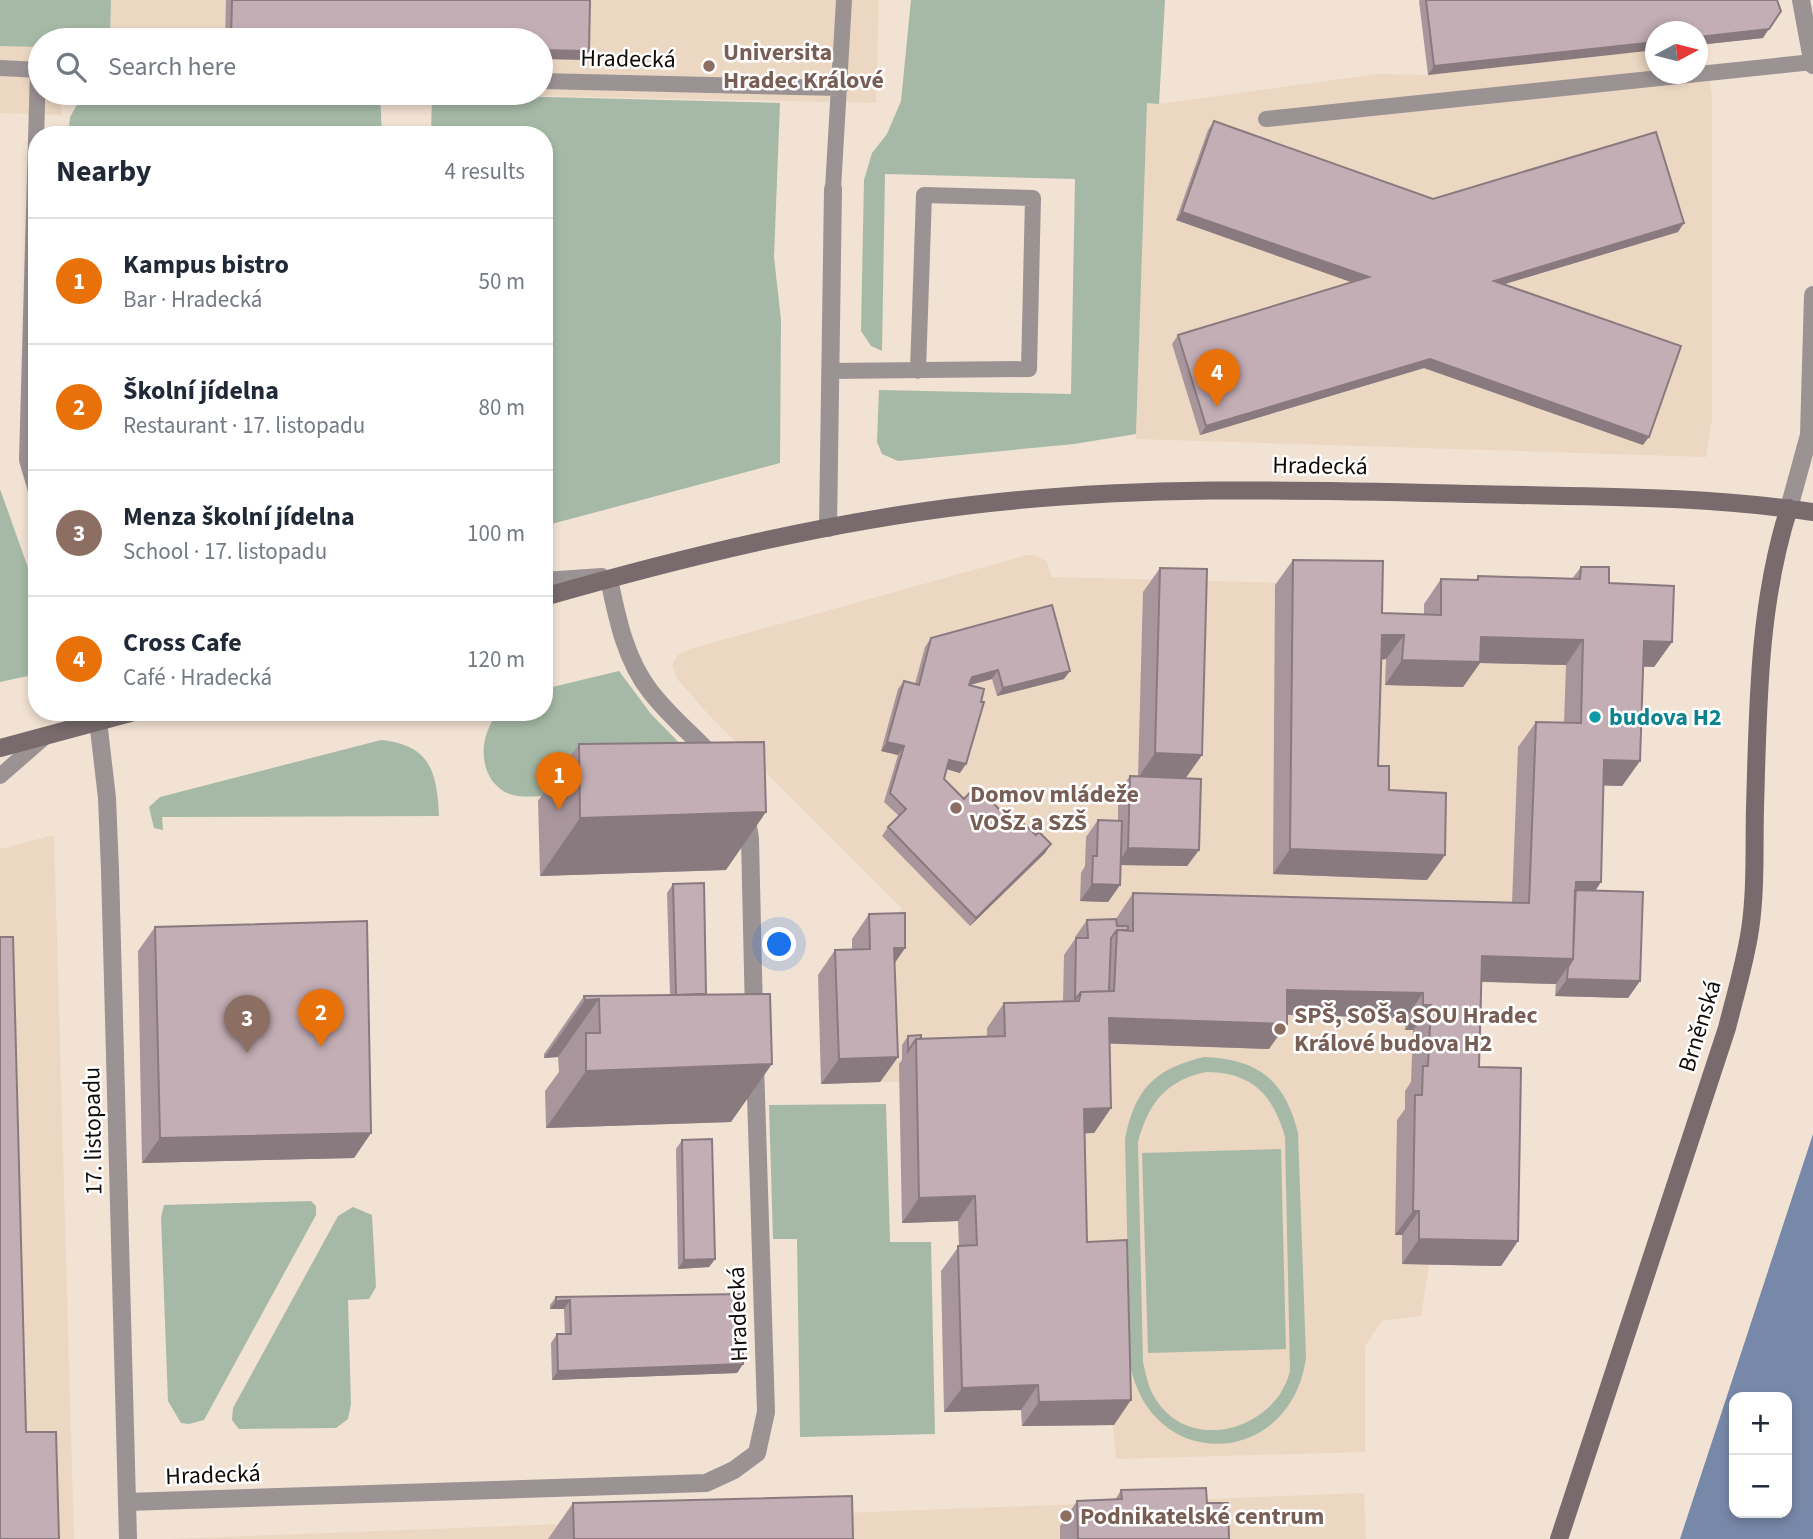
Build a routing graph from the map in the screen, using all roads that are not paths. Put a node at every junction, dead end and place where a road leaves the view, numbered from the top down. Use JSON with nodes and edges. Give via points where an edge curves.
{"nodes":[{"id":1,"x":844,"y":0,"type":"edge"},
{"id":2,"x":1801,"y":0,"type":"edge"},
{"id":3,"x":1813,"y":64,"type":"edge"},
{"id":4,"x":0,"y":68,"type":"edge"},
{"id":5,"x":28,"y":69,"type":"edge"},
{"id":6,"x":553,"y":81,"type":"edge"},
{"id":7,"x":840,"y":88,"type":"junction"},
{"id":8,"x":38,"y":105,"type":"edge"},
{"id":9,"x":1266,"y":119,"type":"dead end"},
{"id":10,"x":37,"y":126,"type":"edge"},
{"id":11,"x":833,"y":189,"type":"joint"},
{"id":12,"x":1813,"y":295,"type":"edge"},
{"id":13,"x":830,"y":371,"type":"junction"},
{"id":14,"x":918,"y":371,"type":"junction"},
{"id":15,"x":28,"y":427,"type":"edge"},
{"id":16,"x":28,"y":463,"type":"edge"},
{"id":17,"x":1788,"y":508,"type":"junction"},
{"id":18,"x":1813,"y":512,"type":"edge"},
{"id":19,"x":828,"y":528,"type":"junction"},
{"id":20,"x":617,"y":576,"type":"junction"},
{"id":21,"x":553,"y":580,"type":"edge"},
{"id":22,"x":553,"y":594,"type":"edge"},
{"id":23,"x":87,"y":721,"type":"edge"},
{"id":24,"x":98,"y":721,"type":"edge"},
{"id":25,"x":47,"y":736,"type":"junction"},
{"id":26,"x":0,"y":748,"type":"edge"},
{"id":27,"x":729,"y":774,"type":"edge"},
{"id":28,"x":0,"y":776,"type":"edge"},
{"id":29,"x":739,"y":791,"type":"edge"},
{"id":30,"x":127,"y":1502,"type":"junction"},
{"id":31,"x":128,"y":1539,"type":"edge"},
{"id":32,"x":1559,"y":1539,"type":"edge"}],
"edges":[{"from":1,"to":7,"type":"lane"},
{"from":2,"to":3,"type":"street"},
{"from":3,"to":9,"type":"lane"},
{"from":4,"to":5,"type":"lane"},
{"from":6,"to":7,"type":"lane","name":"Hradecká"},
{"from":7,"to":11,"type":"lane"},
{"from":8,"to":10,"type":"lane"},
{"from":11,"to":13,"type":"street"},
{"from":12,"to":17,"type":"street","via":[[1809,435]]},
{"from":13,"to":14,"type":"lane"},
{"from":13,"to":19,"type":"street"},
{"from":14,"to":14,"type":"lane","via":[[1029,369],[1033,198],[924,195]]},
{"from":15,"to":16,"type":"lane"},
{"from":17,"to":18,"type":"street","name":"Hradecká"},
{"from":17,"to":19,"type":"street","name":"Hradecká","via":[[1702,499],[1233,488],[974,505]]},
{"from":17,"to":32,"type":"street","name":"Brněnská","via":[[1771,579],[1758,682],[1754,888],[1740,979]]},
{"from":19,"to":20,"type":"street","name":"Hradecká"},
{"from":20,"to":21,"type":"lane"},
{"from":20,"to":22,"type":"street","name":"Hradecká"},
{"from":20,"to":27,"type":"street","via":[[617,618],[639,675]]},
{"from":23,"to":25,"type":"street"},
{"from":24,"to":30,"type":"street","name":"17. listopadu","via":[[110,870]]},
{"from":25,"to":26,"type":"street"},
{"from":25,"to":28,"type":"lane"},
{"from":29,"to":30,"type":"street","name":"Hradecká","via":[[750,839],[766,1412],[757,1452],[706,1483]]},
{"from":30,"to":31,"type":"street","name":"17. listopadu"}]}
